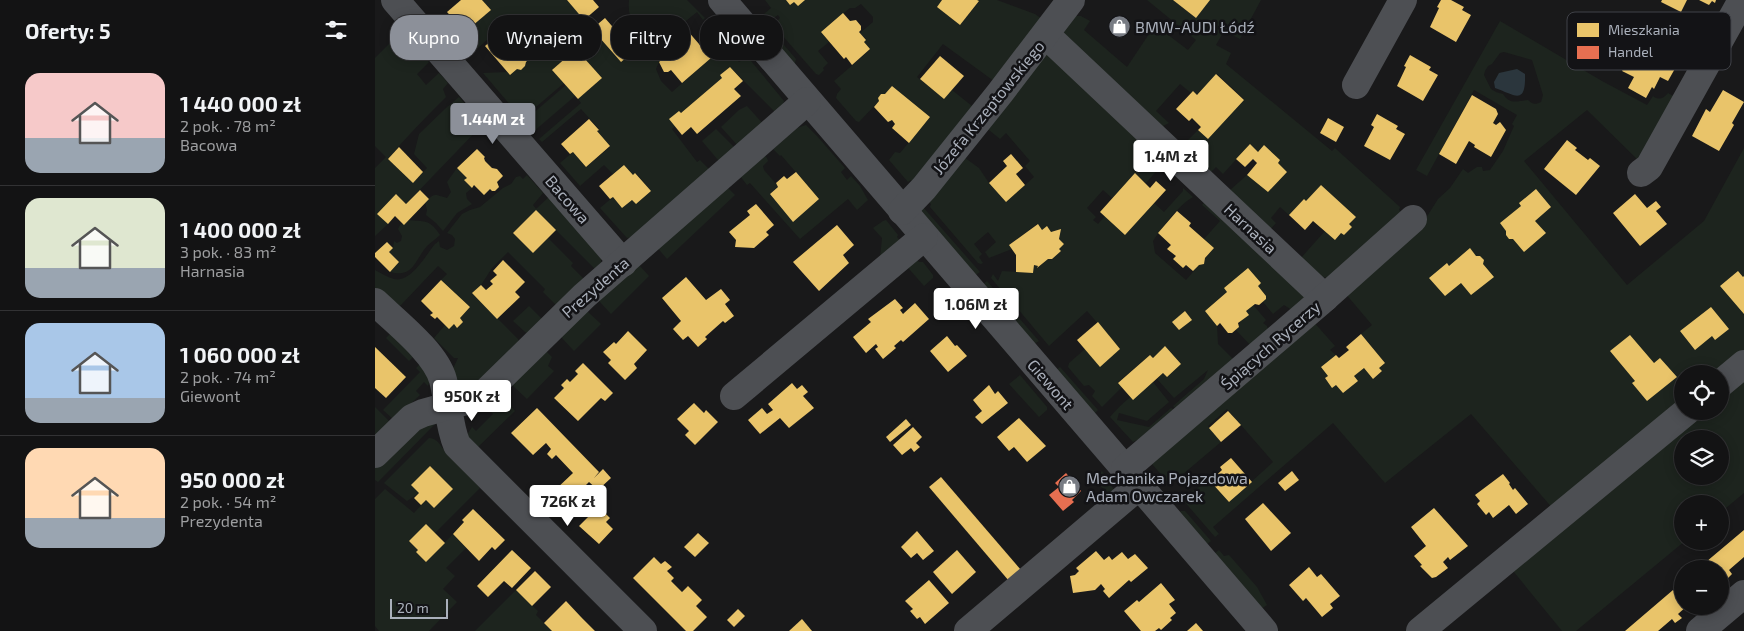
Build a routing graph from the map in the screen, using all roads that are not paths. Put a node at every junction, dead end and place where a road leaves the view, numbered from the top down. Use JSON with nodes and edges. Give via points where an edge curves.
{"nodes":[{"id":1,"x":395,"y":0,"type":"edge"},
{"id":2,"x":722,"y":0,"type":"edge"},
{"id":3,"x":1071,"y":0,"type":"edge"},
{"id":4,"x":1403,"y":0,"type":"edge"},
{"id":5,"x":1742,"y":0,"type":"edge"},
{"id":6,"x":1731,"y":20,"type":"edge"},
{"id":7,"x":1045,"y":35,"type":"junction"},
{"id":8,"x":1703,"y":70,"type":"edge"},
{"id":9,"x":1356,"y":85,"type":"dead end"},
{"id":10,"x":807,"y":101,"type":"junction"},
{"id":11,"x":1641,"y":174,"type":"dead end"},
{"id":12,"x":902,"y":211,"type":"junction"},
{"id":13,"x":1413,"y":218,"type":"dead end"},
{"id":14,"x":924,"y":237,"type":"junction"},
{"id":15,"x":623,"y":263,"type":"junction"},
{"id":16,"x":1325,"y":298,"type":"junction"},
{"id":17,"x":375,"y":302,"type":"edge"},
{"id":18,"x":1744,"y":364,"type":"edge"},
{"id":19,"x":1729,"y":376,"type":"edge"},
{"id":20,"x":735,"y":396,"type":"dead end"},
{"id":21,"x":447,"y":407,"type":"junction"},
{"id":22,"x":1676,"y":420,"type":"edge"},
{"id":23,"x":375,"y":454,"type":"edge"},
{"id":24,"x":1132,"y":478,"type":"junction"},
{"id":25,"x":1744,"y":594,"type":"edge"},
{"id":26,"x":643,"y":631,"type":"edge"},
{"id":27,"x":968,"y":631,"type":"edge"},
{"id":28,"x":1264,"y":631,"type":"edge"},
{"id":29,"x":1420,"y":631,"type":"edge"},
{"id":30,"x":1700,"y":631,"type":"edge"}],
"edges":[{"from":1,"to":15,"type":"street","name":"Bacowa"},
{"from":2,"to":10,"type":"street","name":"Giewont"},
{"from":3,"to":7,"type":"street","name":"Józefa Krzeptowskiego"},
{"from":4,"to":9,"type":"street"},
{"from":5,"to":6,"type":"street"},
{"from":7,"to":12,"type":"street","name":"Józefa Krzeptowskiego"},
{"from":7,"to":16,"type":"street","name":"Harnasia"},
{"from":8,"to":11,"type":"street","via":[[1649,167]]},
{"from":10,"to":12,"type":"street","name":"Giewont"},
{"from":10,"to":15,"type":"street","name":"Prezydenta"},
{"from":12,"to":14,"type":"street","name":"Giewont"},
{"from":13,"to":16,"type":"street","name":"Śpiących Rycerzy"},
{"from":14,"to":20,"type":"street"},
{"from":14,"to":24,"type":"street","name":"Giewont"},
{"from":15,"to":21,"type":"street","name":"Prezydenta","via":[[552,326],[484,394]]},
{"from":16,"to":24,"type":"street","name":"Śpiących Rycerzy"},
{"from":17,"to":21,"type":"street","via":[[433,360],[443,380]]},
{"from":18,"to":19,"type":"street"},
{"from":21,"to":23,"type":"street","name":"Prezydenta","via":[[412,418]]},
{"from":21,"to":26,"type":"street","via":[[452,434],[463,452]]},
{"from":22,"to":29,"type":"street"},
{"from":24,"to":27,"type":"street","name":"Śpiących Rycerzy"},
{"from":24,"to":28,"type":"street","name":"Giewont"},
{"from":25,"to":30,"type":"street"}]}
